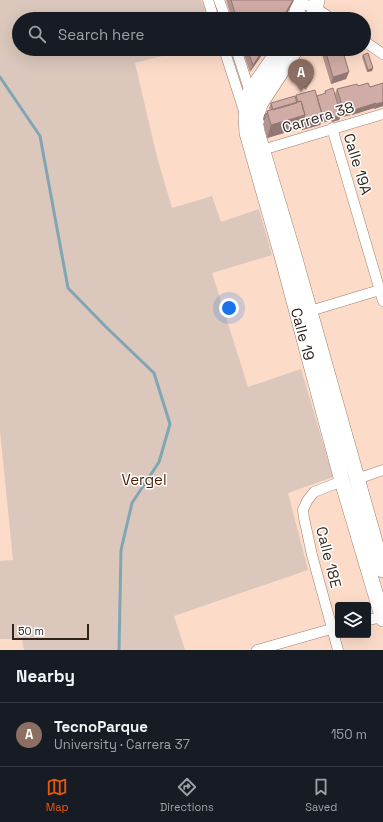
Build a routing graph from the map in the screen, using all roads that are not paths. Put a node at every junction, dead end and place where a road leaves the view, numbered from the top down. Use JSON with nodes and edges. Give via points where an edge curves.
{"nodes":[{"id":1,"x":208,"y":0,"type":"edge"},
{"id":2,"x":219,"y":0,"type":"edge"},
{"id":3,"x":300,"y":2,"type":"edge"},
{"id":4,"x":315,"y":9,"type":"edge"},
{"id":5,"x":212,"y":12,"type":"edge"},
{"id":6,"x":223,"y":12,"type":"edge"},
{"id":7,"x":297,"y":12,"type":"edge"},
{"id":8,"x":371,"y":46,"type":"edge"},
{"id":9,"x":383,"y":54,"type":"edge"},
{"id":10,"x":227,"y":56,"type":"edge"},
{"id":11,"x":238,"y":56,"type":"edge"},
{"id":12,"x":275,"y":56,"type":"edge"},
{"id":13,"x":291,"y":56,"type":"edge"},
{"id":14,"x":250,"y":92,"type":"junction"},
{"id":15,"x":383,"y":114,"type":"edge"},
{"id":16,"x":251,"y":115,"type":"junction"},
{"id":17,"x":332,"y":128,"type":"junction"},
{"id":18,"x":262,"y":150,"type":"junction"},
{"id":19,"x":382,"y":290,"type":"edge"},
{"id":20,"x":383,"y":301,"type":"edge"},
{"id":21,"x":310,"y":311,"type":"junction"},
{"id":22,"x":383,"y":470,"type":"edge"},
{"id":23,"x":357,"y":479,"type":"junction"},
{"id":24,"x":342,"y":481,"type":"junction"},
{"id":25,"x":383,"y":570,"type":"edge"},
{"id":26,"x":378,"y":619,"type":"edge"},
{"id":27,"x":335,"y":628,"type":"edge"},
{"id":28,"x":336,"y":638,"type":"edge"},
{"id":29,"x":257,"y":650,"type":"edge"},
{"id":30,"x":338,"y":650,"type":"edge"}],
"edges":[{"from":1,"to":5,"type":"street"},
{"from":2,"to":6,"type":"street"},
{"from":3,"to":4,"type":"street"},
{"from":3,"to":7,"type":"main road"},
{"from":8,"to":9,"type":"street"},
{"from":10,"to":16,"type":"street","name":"Calle 19"},
{"from":11,"to":14,"type":"street"},
{"from":12,"to":14,"type":"main road"},
{"from":13,"to":16,"type":"main road"},
{"from":14,"to":16,"type":"main road"},
{"from":15,"to":17,"type":"street","name":"Carrera 38"},
{"from":16,"to":18,"type":"main road","name":"Calle 19"},
{"from":16,"to":24,"type":"main road","name":"Calle 19","via":[[247,133],[253,158]]},
{"from":17,"to":18,"type":"street","name":"Carrera 38"},
{"from":17,"to":19,"type":"street","name":"Calle 19A"},
{"from":18,"to":21,"type":"main road","name":"Calle 19"},
{"from":19,"to":20,"type":"street","name":"Calle 19A"},
{"from":19,"to":21,"type":"street"},
{"from":21,"to":23,"type":"main road","name":"Calle 19"},
{"from":22,"to":23,"type":"street"},
{"from":23,"to":25,"type":"main road","name":"Calle 19"},
{"from":24,"to":26,"type":"main road","name":"Calle 19"},
{"from":24,"to":27,"type":"street","name":"Calle 18E","via":[[314,492],[303,510]]},
{"from":27,"to":29,"type":"street"},
{"from":28,"to":30,"type":"street","name":"Calle 18E"}]}
